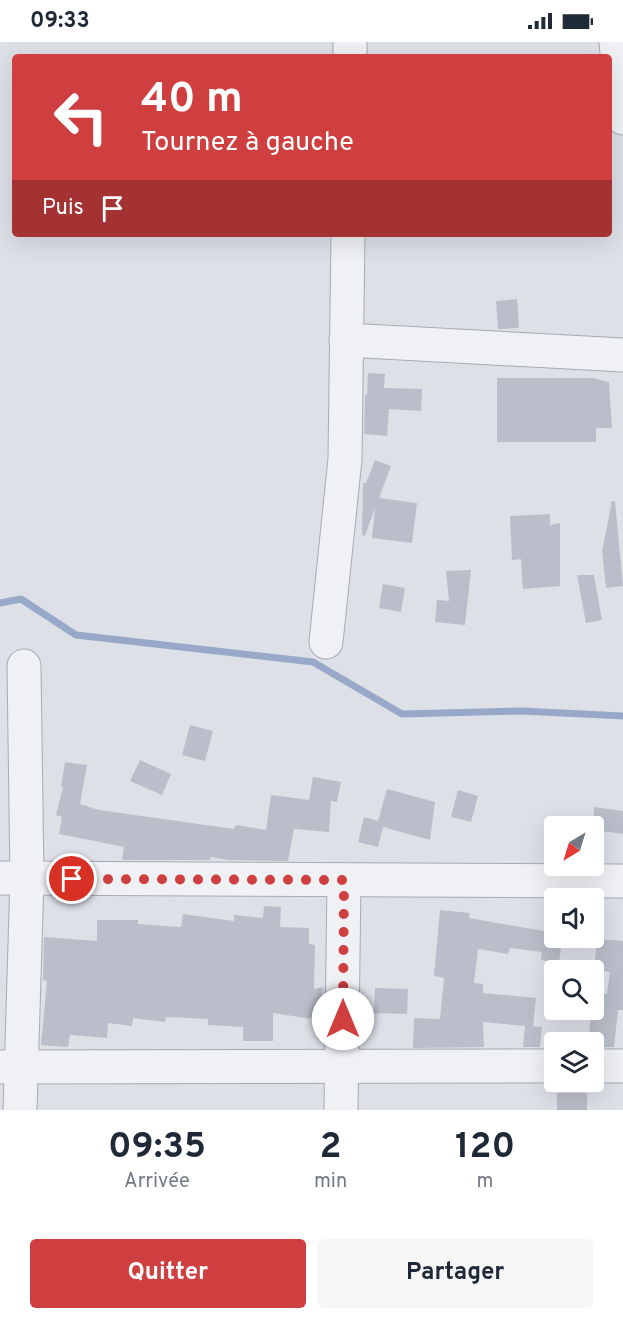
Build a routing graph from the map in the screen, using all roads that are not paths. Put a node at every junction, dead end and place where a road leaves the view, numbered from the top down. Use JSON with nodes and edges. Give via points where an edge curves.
{"nodes":[{"id":1,"x":616,"y":42,"type":"edge"},
{"id":2,"x":623,"y":118,"type":"edge"},
{"id":3,"x":348,"y":237,"type":"edge"},
{"id":4,"x":346,"y":340,"type":"junction"},
{"id":5,"x":623,"y":355,"type":"edge"},
{"id":6,"x":326,"y":642,"type":"dead end"},
{"id":7,"x":24,"y":666,"type":"dead end"},
{"id":8,"x":13,"y":878,"type":"edge"},
{"id":9,"x":344,"y":880,"type":"junction"},
{"id":10,"x":623,"y":881,"type":"edge"},
{"id":11,"x":343,"y":1065,"type":"junction"},
{"id":12,"x":544,"y":1066,"type":"edge"},
{"id":13,"x":604,"y":1066,"type":"edge"},
{"id":14,"x":623,"y":1066,"type":"edge"},
{"id":15,"x":10,"y":1068,"type":"edge"},
{"id":16,"x":20,"y":1110,"type":"edge"},
{"id":17,"x":341,"y":1110,"type":"edge"}],
"edges":[{"from":1,"to":2,"type":"street"},
{"from":3,"to":4,"type":"street"},
{"from":4,"to":5,"type":"street"},
{"from":4,"to":6,"type":"street","via":[[345,459]]},
{"from":7,"to":8,"type":"street"},
{"from":8,"to":9,"type":"street"},
{"from":8,"to":15,"type":"street"},
{"from":9,"to":10,"type":"street"},
{"from":9,"to":11,"type":"street"},
{"from":11,"to":12,"type":"street"},
{"from":11,"to":15,"type":"street"},
{"from":11,"to":17,"type":"street"},
{"from":13,"to":14,"type":"street"},
{"from":15,"to":16,"type":"street"}]}
